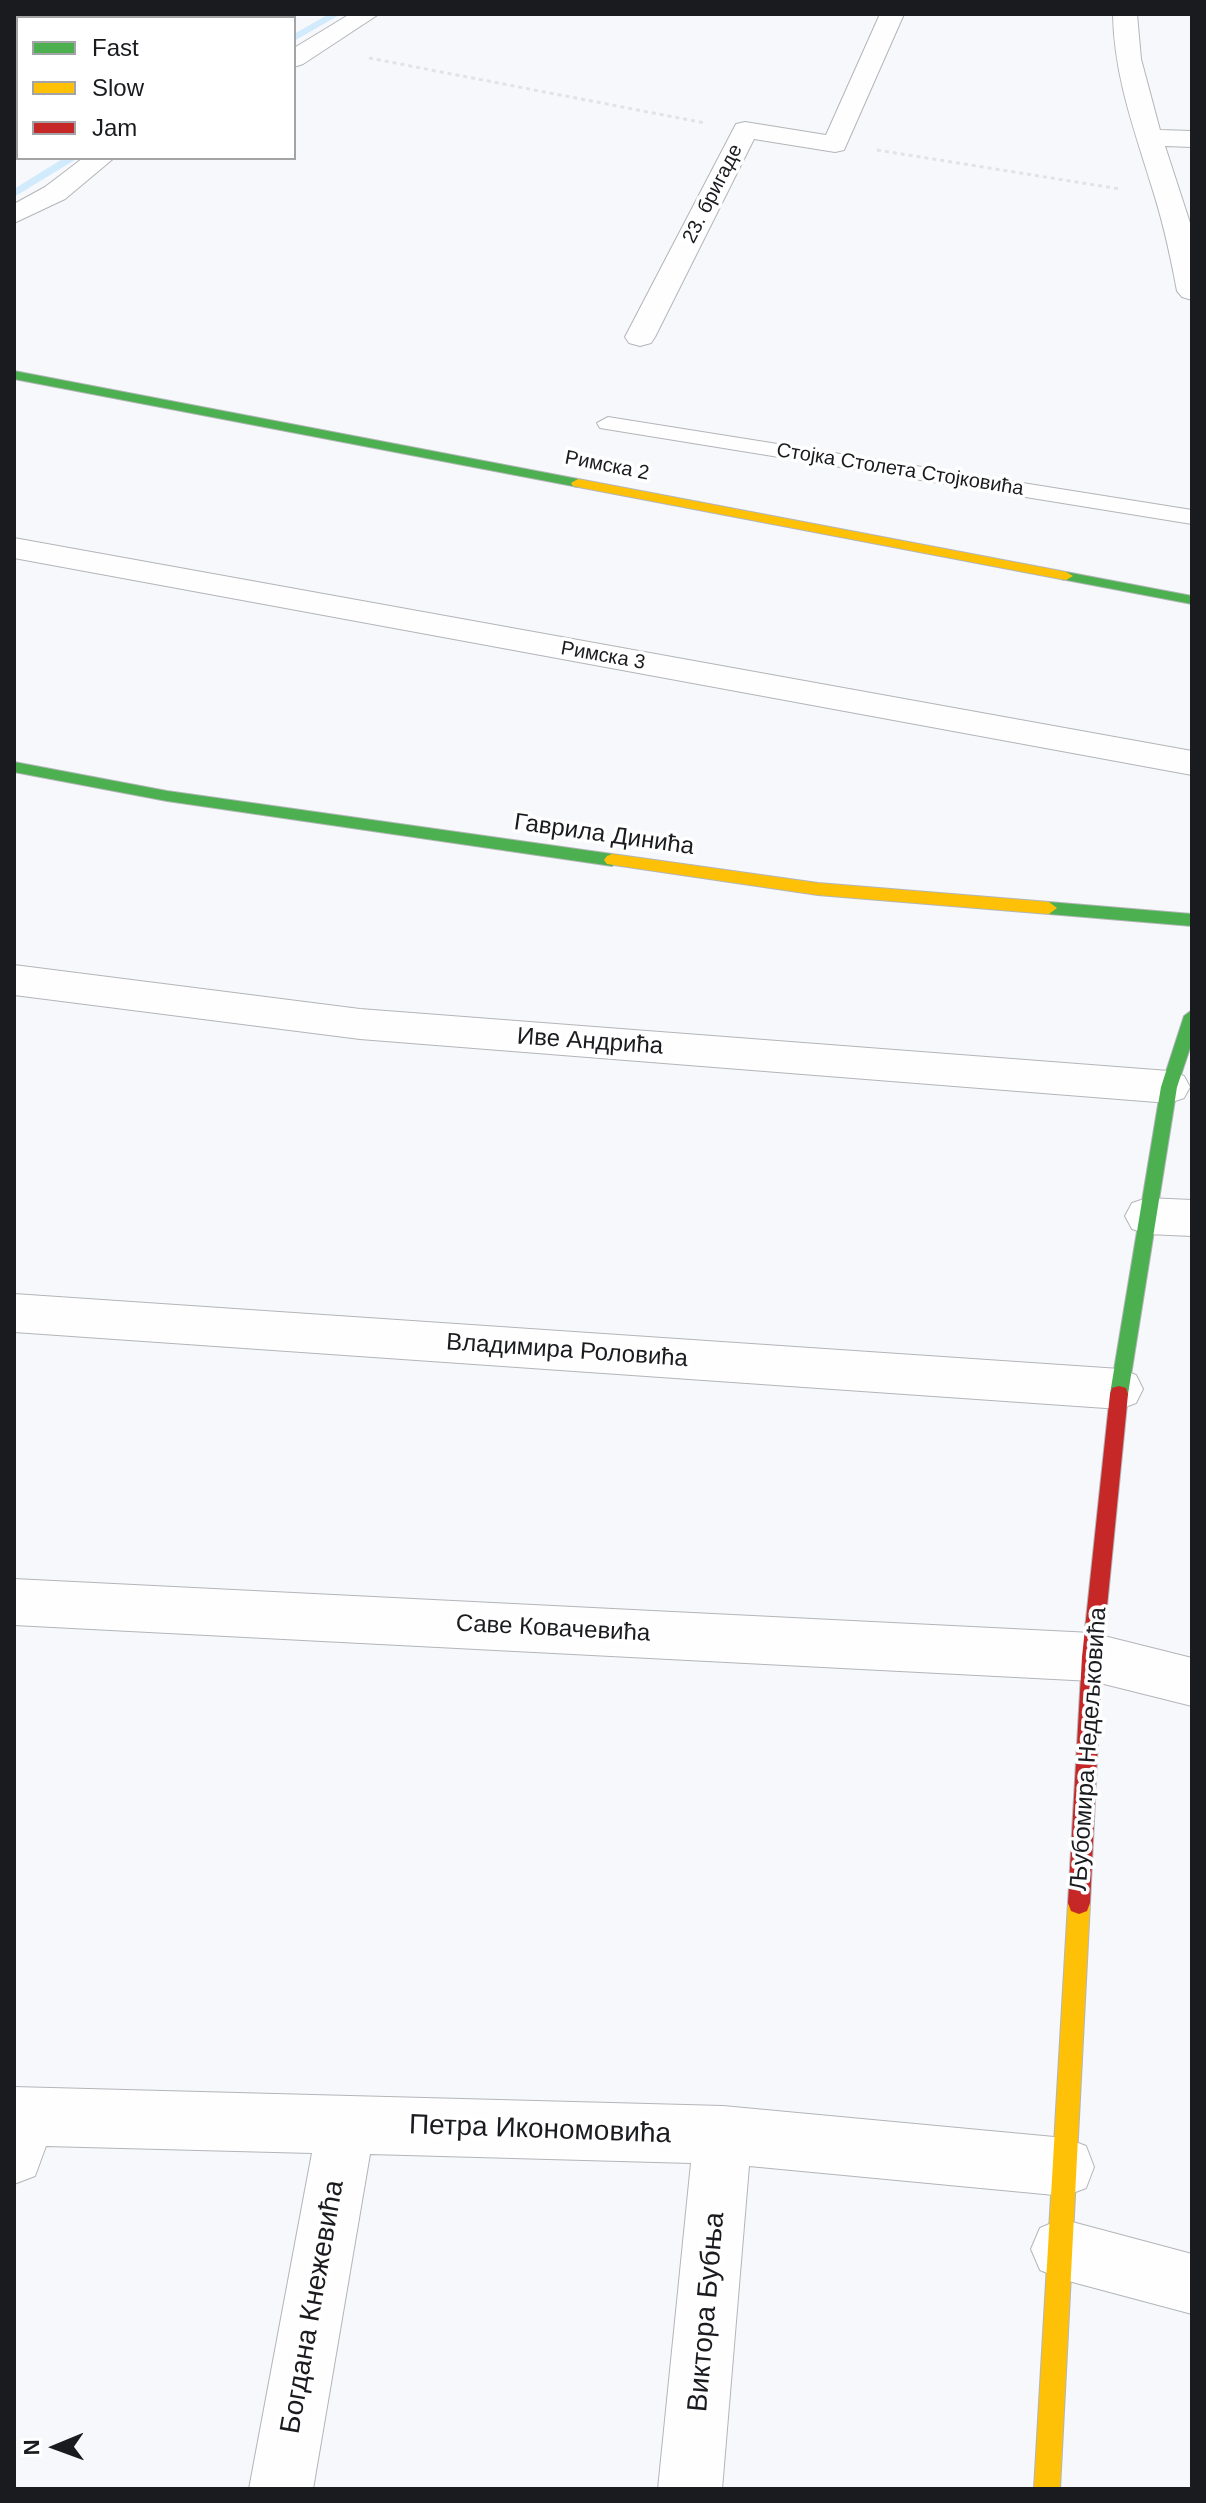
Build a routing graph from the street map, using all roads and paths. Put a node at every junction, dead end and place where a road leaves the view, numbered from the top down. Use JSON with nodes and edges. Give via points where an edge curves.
{"nodes":[{"id":1,"x":49,"y":14,"type":"edge"},
{"id":2,"x":367,"y":14,"type":"edge"},
{"id":3,"x":892,"y":14,"type":"edge"},
{"id":4,"x":1125,"y":14,"type":"edge"},
{"id":5,"x":71,"y":16,"type":"edge"},
{"id":6,"x":304,"y":53,"type":"edge"},
{"id":7,"x":745,"y":130,"type":"junction"},
{"id":8,"x":1148,"y":137,"type":"junction"},
{"id":9,"x":1192,"y":139,"type":"edge"},
{"id":10,"x":835,"y":144,"type":"junction"},
{"id":11,"x":97,"y":160,"type":"edge"},
{"id":12,"x":1169,"y":196,"type":"junction"},
{"id":13,"x":14,"y":215,"type":"edge"},
{"id":14,"x":1190,"y":275,"type":"edge"},
{"id":15,"x":640,"y":337,"type":"dead end"},
{"id":16,"x":14,"y":375,"type":"edge"},
{"id":17,"x":608,"y":423,"type":"dead end"},
{"id":18,"x":1192,"y":517,"type":"edge"},
{"id":19,"x":14,"y":548,"type":"edge"},
{"id":20,"x":1192,"y":600,"type":"edge"},
{"id":21,"x":1192,"y":763,"type":"edge"},
{"id":22,"x":14,"y":767,"type":"edge"},
{"id":23,"x":1192,"y":920,"type":"edge"},
{"id":24,"x":14,"y":980,"type":"edge"},
{"id":25,"x":1192,"y":1016,"type":"edge"},
{"id":26,"x":1169,"y":1087,"type":"junction"},
{"id":27,"x":1147,"y":1216,"type":"junction"},
{"id":28,"x":1192,"y":1218,"type":"edge"},
{"id":29,"x":14,"y":1313,"type":"edge"},
{"id":30,"x":1120,"y":1389,"type":"junction"},
{"id":31,"x":14,"y":1602,"type":"edge"},
{"id":32,"x":1092,"y":1657,"type":"junction"},
{"id":33,"x":1192,"y":1682,"type":"edge"},
{"id":34,"x":346,"y":2125,"type":"junction"},
{"id":35,"x":18,"y":2130,"type":"edge"},
{"id":36,"x":723,"y":2135,"type":"junction"},
{"id":37,"x":1065,"y":2167,"type":"junction"},
{"id":38,"x":1061,"y":2249,"type":"junction"},
{"id":39,"x":1192,"y":2284,"type":"edge"},
{"id":40,"x":281,"y":2489,"type":"edge"},
{"id":41,"x":690,"y":2489,"type":"edge"},
{"id":42,"x":1047,"y":2489,"type":"edge"}],
"edges":[{"from":1,"to":5,"type":"path"},
{"from":2,"to":6,"type":"street"},
{"from":3,"to":10,"type":"street"},
{"from":4,"to":8,"type":"street","via":[[1125,39]]},
{"from":6,"to":7,"type":"path"},
{"from":7,"to":10,"type":"street","name":"23. бригаде"},
{"from":7,"to":15,"type":"street","name":"23. бригаде"},
{"from":8,"to":9,"type":"street"},
{"from":8,"to":12,"type":"street"},
{"from":10,"to":12,"type":"path"},
{"from":11,"to":13,"type":"street","via":[[55,193]]},
{"from":12,"to":14,"type":"street"},
{"from":16,"to":20,"type":"street","name":"Римска 2"},
{"from":17,"to":18,"type":"lane","name":"Стојка Столета Стојковића"},
{"from":19,"to":21,"type":"street","name":"Римска 3"},
{"from":22,"to":23,"type":"street","name":"Гаврила Динића","via":[[182,798],[818,889]]},
{"from":24,"to":26,"type":"street","name":"Иве Андрића","via":[[360,1024]]},
{"from":25,"to":26,"type":"street","name":"Љубомира Недељковића"},
{"from":26,"to":27,"type":"street","name":"Љубомира Недељковића"},
{"from":27,"to":28,"type":"street"},
{"from":27,"to":30,"type":"street","name":"Љубомира Недељковића"},
{"from":29,"to":30,"type":"street","name":"Владимира Роловића"},
{"from":30,"to":32,"type":"street","name":"Љубомира Недељковића"},
{"from":31,"to":32,"type":"street","name":"Саве Ковачевића"},
{"from":32,"to":33,"type":"street","name":"Саве Ковачевића"},
{"from":32,"to":37,"type":"street","name":"Љубомира Недељковића"},
{"from":34,"to":35,"type":"street","name":"Петра Икономовића"},
{"from":34,"to":36,"type":"street","name":"Петра Икономовића"},
{"from":34,"to":40,"type":"street","name":"Богдана Кнежевића"},
{"from":36,"to":37,"type":"street","name":"Петра Икономовића"},
{"from":36,"to":41,"type":"street","name":"Виктора Бубња"},
{"from":37,"to":38,"type":"street","name":"Љубомира Недељковића"},
{"from":38,"to":39,"type":"street"},
{"from":38,"to":42,"type":"street","name":"Љубомира Недељковића"}]}
